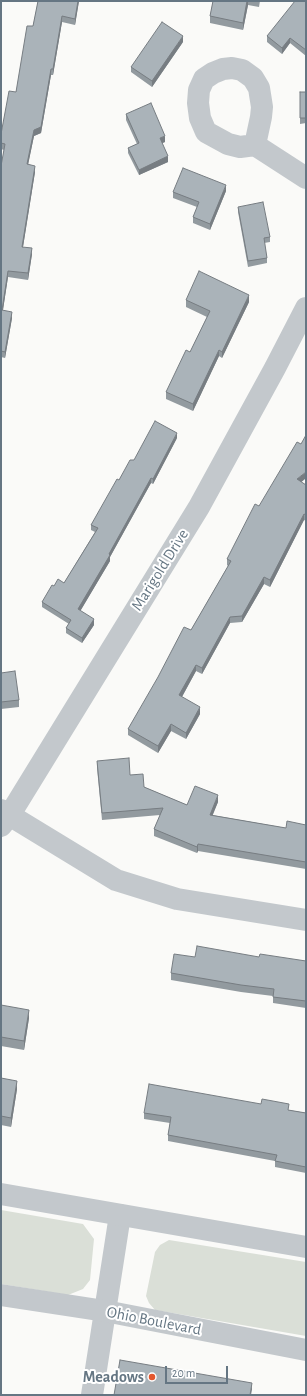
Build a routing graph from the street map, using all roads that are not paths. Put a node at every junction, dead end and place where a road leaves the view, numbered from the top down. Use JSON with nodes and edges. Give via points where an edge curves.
{"nodes":[{"id":1,"x":255,"y":145,"type":"dead end"},
{"id":2,"x":306,"y":178,"type":"edge"},
{"id":3,"x":306,"y":308,"type":"edge"},
{"id":4,"x":4,"y":817,"type":"edge"},
{"id":5,"x":306,"y":920,"type":"edge"},
{"id":6,"x":1,"y":1194,"type":"edge"},
{"id":7,"x":120,"y":1215,"type":"junction"},
{"id":8,"x":306,"y":1247,"type":"edge"},
{"id":9,"x":1,"y":1295,"type":"edge"},
{"id":10,"x":105,"y":1311,"type":"junction"},
{"id":11,"x":306,"y":1350,"type":"edge"},
{"id":12,"x":92,"y":1395,"type":"edge"}],
"edges":[{"from":1,"to":2,"type":"street"},
{"from":3,"to":4,"type":"street","name":"Marigold Drive","via":[[199,507]]},
{"from":4,"to":5,"type":"street","via":[[116,880],[176,899]]},
{"from":6,"to":7,"type":"street"},
{"from":7,"to":8,"type":"street"},
{"from":7,"to":10,"type":"street"},
{"from":9,"to":10,"type":"street","name":"Ohio Boulevard"},
{"from":10,"to":11,"type":"street","name":"Ohio Boulevard"},
{"from":10,"to":12,"type":"street"}]}
